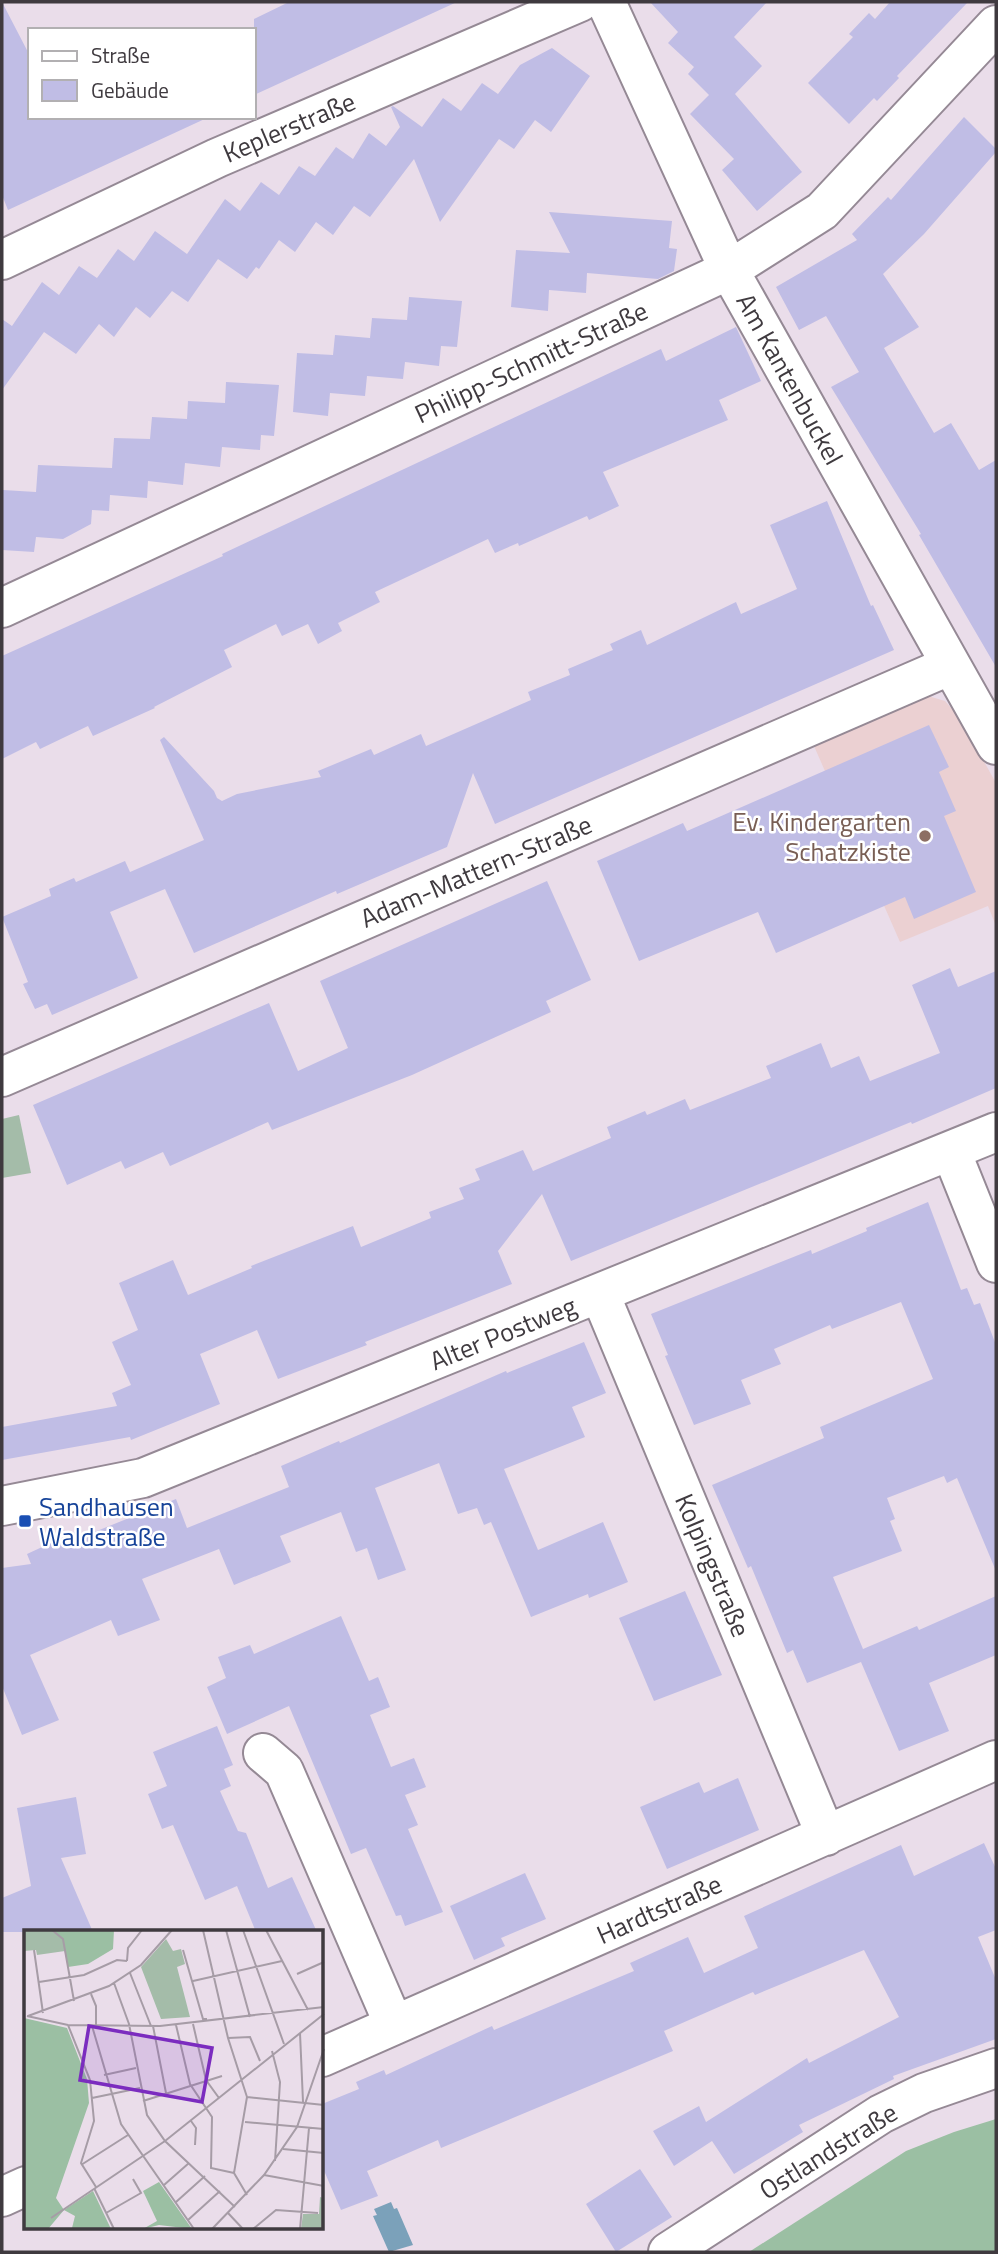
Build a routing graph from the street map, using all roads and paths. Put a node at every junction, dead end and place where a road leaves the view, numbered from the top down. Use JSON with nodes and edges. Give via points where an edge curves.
{"nodes":[{"id":1,"x":580,"y":2,"type":"edge"},
{"id":2,"x":606,"y":2,"type":"edge"},
{"id":3,"x":996,"y":26,"type":"edge"},
{"id":4,"x":2,"y":260,"type":"edge"},
{"id":5,"x":729,"y":270,"type":"junction"},
{"id":6,"x":2,"y":608,"type":"edge"},
{"id":7,"x":951,"y":665,"type":"junction"},
{"id":8,"x":996,"y":745,"type":"edge"},
{"id":9,"x":2,"y":1077,"type":"edge"},
{"id":10,"x":996,"y":1132,"type":"edge"},
{"id":11,"x":951,"y":1151,"type":"junction"},
{"id":12,"x":996,"y":1263,"type":"edge"},
{"id":13,"x":600,"y":1294,"type":"junction"},
{"id":14,"x":2,"y":1506,"type":"edge"},
{"id":15,"x":263,"y":1754,"type":"dead end"},
{"id":16,"x":996,"y":1760,"type":"edge"},
{"id":17,"x":826,"y":1836,"type":"junction"},
{"id":18,"x":394,"y":2025,"type":"junction"},
{"id":19,"x":324,"y":2056,"type":"edge"},
{"id":20,"x":996,"y":2068,"type":"edge"},
{"id":21,"x":24,"y":2187,"type":"edge"},
{"id":22,"x":2,"y":2197,"type":"edge"},
{"id":23,"x":668,"y":2252,"type":"edge"}],
"edges":[{"from":1,"to":4,"type":"street","name":"Keplerstraße","via":[[217,158]]},
{"from":2,"to":5,"type":"street","name":"Am Kantenbuckel"},
{"from":3,"to":5,"type":"street","name":"Philipp-Schmitt-Straße","via":[[822,211]]},
{"from":5,"to":6,"type":"street","name":"Philipp-Schmitt-Straße"},
{"from":5,"to":7,"type":"street","name":"Am Kantenbuckel"},
{"from":7,"to":8,"type":"street","name":"Am Kantenbuckel"},
{"from":7,"to":9,"type":"street","name":"Adam-Mattern-Straße"},
{"from":10,"to":11,"type":"street","name":"Alter Postweg"},
{"from":11,"to":12,"type":"street"},
{"from":11,"to":13,"type":"street","name":"Alter Postweg"},
{"from":13,"to":14,"type":"street","name":"Alter Postweg","via":[[143,1478]]},
{"from":13,"to":17,"type":"street","name":"Kolpingstraße"},
{"from":15,"to":18,"type":"street","via":[[284,1772]]},
{"from":16,"to":17,"type":"street","name":"Hardtstraße"},
{"from":17,"to":18,"type":"street","name":"Hardtstraße"},
{"from":18,"to":19,"type":"street","name":"Hardtstraße"},
{"from":20,"to":23,"type":"street","name":"Ostlandstraße","via":[[881,2114]]},
{"from":21,"to":22,"type":"street"}]}
